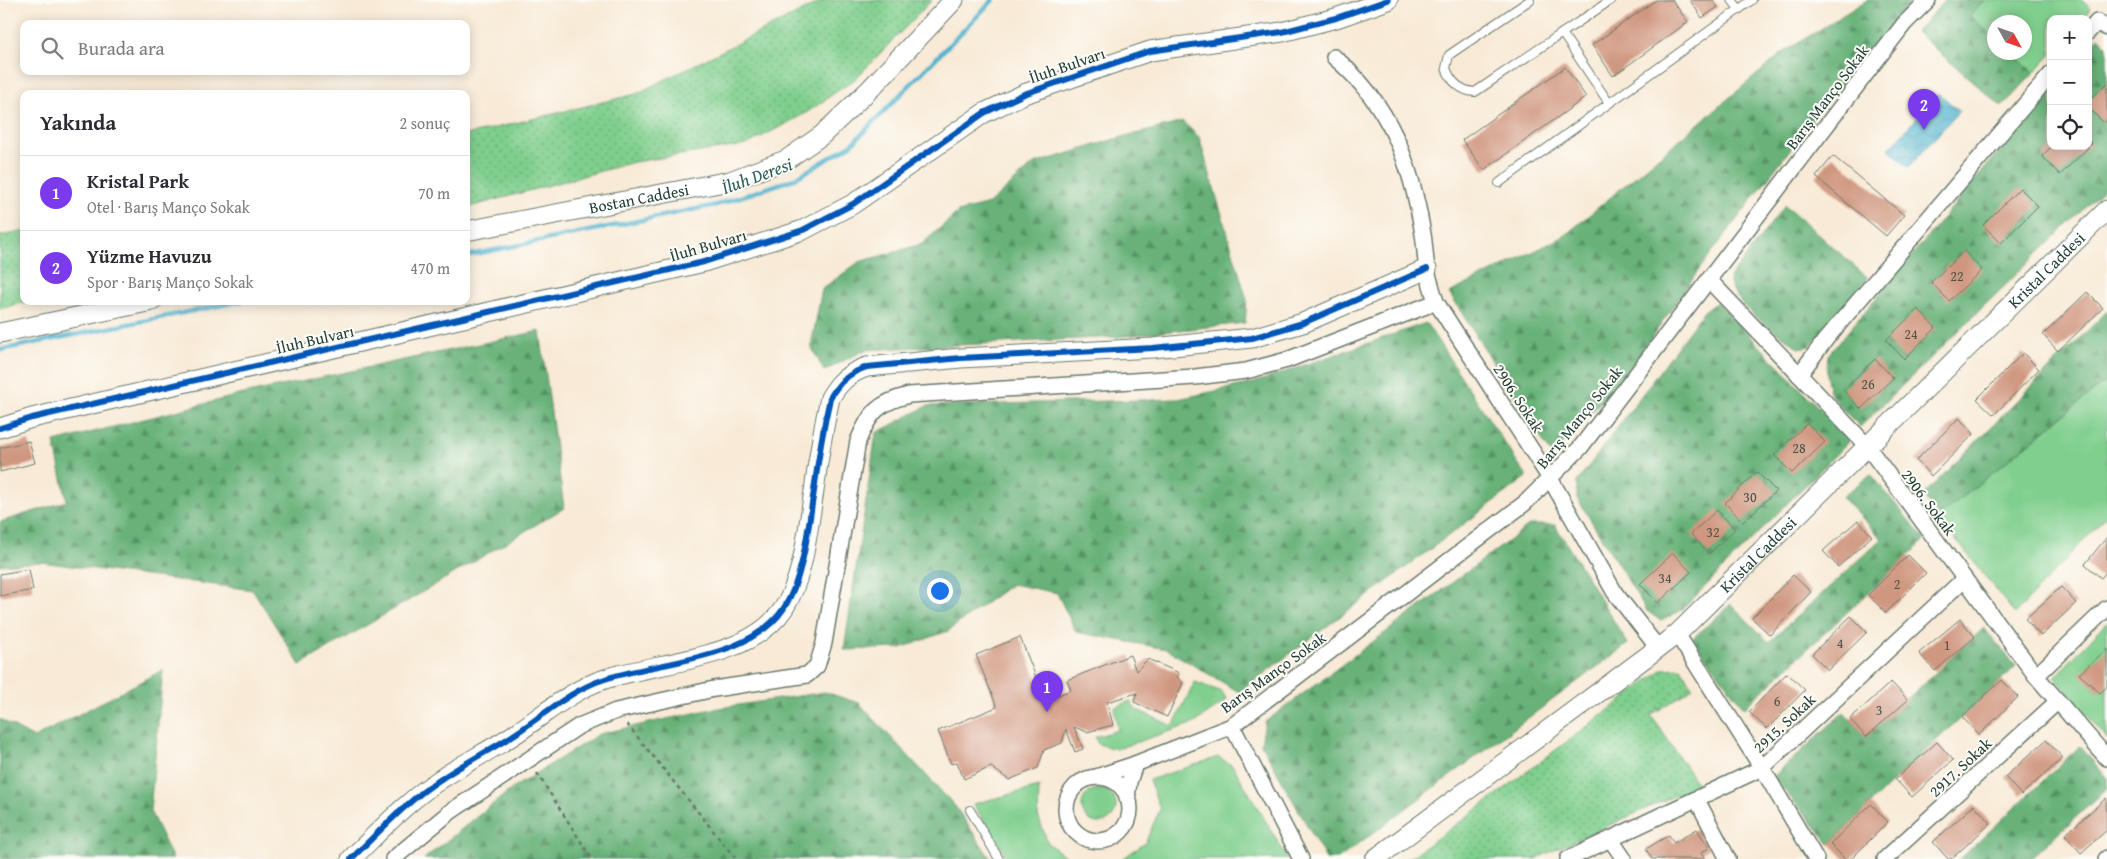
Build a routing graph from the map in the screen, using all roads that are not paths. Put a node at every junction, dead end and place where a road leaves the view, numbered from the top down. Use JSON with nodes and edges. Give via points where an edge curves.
{"nodes":[{"id":1,"x":954,"y":0,"type":"edge"},
{"id":2,"x":1388,"y":0,"type":"edge"},
{"id":3,"x":1530,"y":0,"type":"edge"},
{"id":4,"x":1611,"y":0,"type":"edge"},
{"id":5,"x":1732,"y":0,"type":"edge"},
{"id":6,"x":1752,"y":0,"type":"edge"},
{"id":7,"x":1928,"y":0,"type":"edge"},
{"id":8,"x":1739,"y":10,"type":"junction"},
{"id":9,"x":2092,"y":28,"type":"edge"},
{"id":10,"x":2107,"y":28,"type":"edge"},
{"id":11,"x":1562,"y":33,"type":"junction"},
{"id":12,"x":1334,"y":57,"type":"dead end"},
{"id":13,"x":2047,"y":79,"type":"edge"},
{"id":14,"x":1610,"y":103,"type":"junction"},
{"id":15,"x":1499,"y":183,"type":"dead end"},
{"id":16,"x":2107,"y":210,"type":"edge"},
{"id":17,"x":470,"y":231,"type":"edge"},
{"id":18,"x":1427,"y":269,"type":"junction"},
{"id":19,"x":1709,"y":280,"type":"junction"},
{"id":20,"x":1436,"y":302,"type":"junction"},
{"id":21,"x":133,"y":305,"type":"edge"},
{"id":22,"x":0,"y":333,"type":"edge"},
{"id":23,"x":1799,"y":375,"type":"junction"},
{"id":24,"x":0,"y":428,"type":"edge"},
{"id":25,"x":1867,"y":446,"type":"junction"},
{"id":26,"x":1551,"y":480,"type":"junction"},
{"id":27,"x":1964,"y":579,"type":"junction"},
{"id":28,"x":2107,"y":608,"type":"edge"},
{"id":29,"x":1676,"y":634,"type":"junction"},
{"id":30,"x":1658,"y":648,"type":"junction"},
{"id":31,"x":2036,"y":676,"type":"junction"},
{"id":32,"x":2058,"y":701,"type":"junction"},
{"id":33,"x":1232,"y":726,"type":"junction"},
{"id":34,"x":2107,"y":758,"type":"edge"},
{"id":35,"x":1135,"y":764,"type":"junction"},
{"id":36,"x":1762,"y":768,"type":"junction"},
{"id":37,"x":1093,"y":777,"type":"junction"},
{"id":38,"x":1128,"y":798,"type":"junction"},
{"id":39,"x":1697,"y":800,"type":"junction"},
{"id":40,"x":970,"y":810,"type":"dead end"},
{"id":41,"x":1611,"y":840,"type":"junction"},
{"id":42,"x":351,"y":859,"type":"edge"},
{"id":43,"x":392,"y":859,"type":"edge"},
{"id":44,"x":1000,"y":859,"type":"edge"},
{"id":45,"x":1301,"y":859,"type":"edge"},
{"id":46,"x":1375,"y":859,"type":"edge"},
{"id":47,"x":1568,"y":859,"type":"edge"},
{"id":48,"x":1624,"y":859,"type":"edge"},
{"id":49,"x":1728,"y":859,"type":"edge"},
{"id":50,"x":1816,"y":859,"type":"edge"},
{"id":51,"x":1885,"y":859,"type":"edge"}],
"edges":[{"from":1,"to":17,"type":"street","name":"Bostan Caddesi","via":[[863,96],[822,135],[786,160],[730,181]]},
{"from":2,"to":24,"type":"street","name":"İluh Bulvarı","via":[[1282,32],[1150,52],[1024,94],[984,113],[836,213],[803,230],[704,262]]},
{"from":3,"to":11,"type":"lane","via":[[1448,55],[1446,68],[1457,85],[1475,92]]},
{"from":4,"to":11,"type":"lane"},
{"from":5,"to":8,"type":"lane"},
{"from":6,"to":8,"type":"lane"},
{"from":7,"to":19,"type":"street","name":"Barış Manço Sokak","via":[[1904,24]]},
{"from":8,"to":14,"type":"lane"},
{"from":9,"to":10,"type":"street","via":[[2097,22]]},
{"from":11,"to":14,"type":"lane"},
{"from":12,"to":18,"type":"street","name":"2906. Sokak","via":[[1354,74],[1373,99],[1402,148],[1416,195]]},
{"from":13,"to":23,"type":"street"},
{"from":14,"to":15,"type":"lane"},
{"from":16,"to":25,"type":"street","name":"Kristal Caddesi"},
{"from":18,"to":20,"type":"street","name":"2906. Sokak"},
{"from":18,"to":42,"type":"street","via":[[1303,323],[1252,338],[1153,348],[942,360],[867,367],[852,373],[837,385],[830,398],[801,560],[790,596],[776,618],[744,641],[715,652],[605,679],[578,691],[486,754],[440,779]]},
{"from":19,"to":23,"type":"street","name":"2906. Sokak"},
{"from":19,"to":26,"type":"street","name":"Barış Manço Sokak","via":[[1580,448]]},
{"from":20,"to":26,"type":"street","name":"2906. Sokak"},
{"from":20,"to":43,"type":"street","via":[[1287,360],[1246,371],[928,393],[892,399],[874,412],[858,441],[824,643],[817,666],[807,674],[616,711],[579,726],[450,812]]},
{"from":21,"to":22,"type":"street"},
{"from":23,"to":25,"type":"street","name":"2906. Sokak"},
{"from":25,"to":27,"type":"street","name":"2906. Sokak"},
{"from":25,"to":29,"type":"street","name":"Kristal Caddesi"},
{"from":26,"to":30,"type":"street","name":"2906. Sokak","via":[[1616,593]]},
{"from":26,"to":33,"type":"street","name":"Barış Manço Sokak"},
{"from":27,"to":31,"type":"street","name":"2906. Sokak"},
{"from":27,"to":36,"type":"street","name":"2915. Sokak"},
{"from":28,"to":31,"type":"street"},
{"from":29,"to":30,"type":"street","name":"Kristal Caddesi"},
{"from":29,"to":36,"type":"street"},
{"from":30,"to":46,"type":"street","name":"Kristal Caddesi"},
{"from":31,"to":32,"type":"street","name":"2906. Sokak"},
{"from":32,"to":34,"type":"street","name":"2906. Sokak"},
{"from":32,"to":51,"type":"street","name":"2917. Sokak"},
{"from":33,"to":35,"type":"street","name":"Barış Manço Sokak"},
{"from":33,"to":45,"type":"street"},
{"from":35,"to":37,"type":"street","name":"Barış Manço Sokak"},
{"from":35,"to":38,"type":"street"},
{"from":36,"to":39,"type":"street","name":"2915. Sokak"},
{"from":36,"to":50,"type":"street"},
{"from":37,"to":38,"type":"street","via":[[1114,782]]},
{"from":37,"to":38,"type":"street","via":[[1074,787],[1066,808],[1067,818],[1080,836],[1099,841],[1118,834],[1128,817]]},
{"from":39,"to":41,"type":"street","name":"2915. Sokak"},
{"from":39,"to":49,"type":"street"},
{"from":40,"to":44,"type":"lane"},
{"from":41,"to":47,"type":"street","name":"2915. Sokak"},
{"from":41,"to":48,"type":"street"}]}
